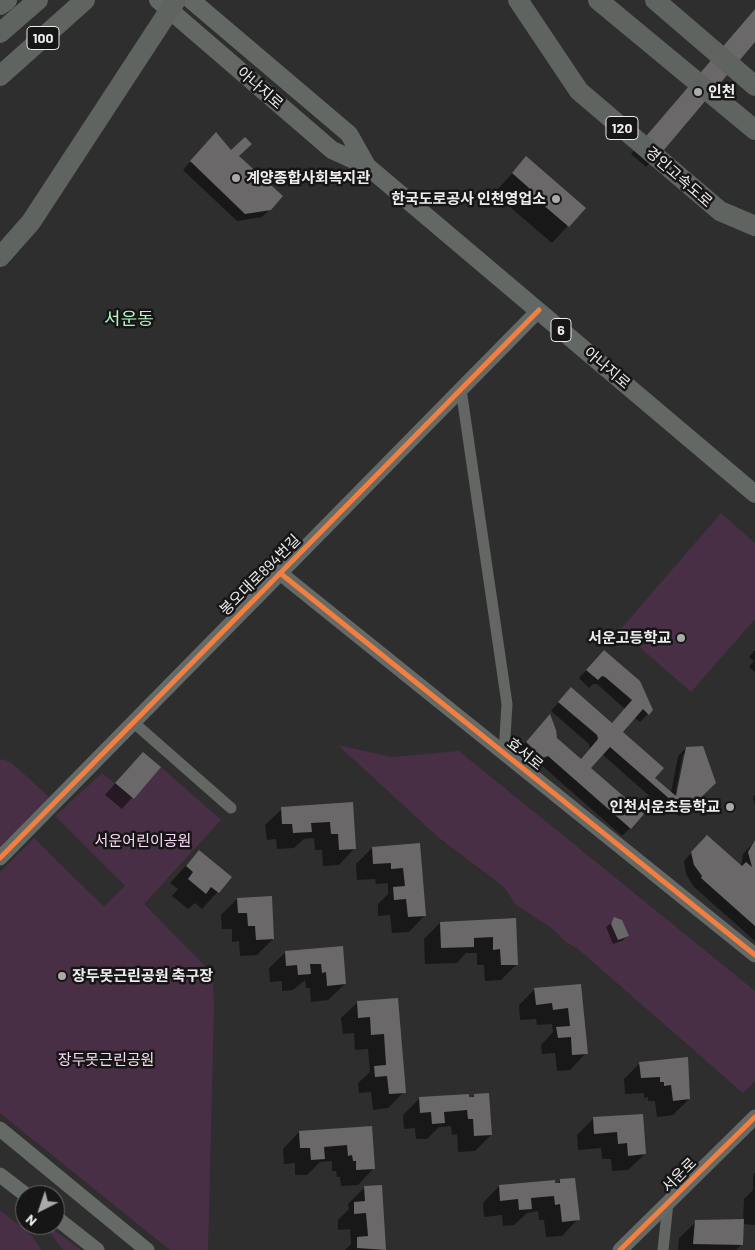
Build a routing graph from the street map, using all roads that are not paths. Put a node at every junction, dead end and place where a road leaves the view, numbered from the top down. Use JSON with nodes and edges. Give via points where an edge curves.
{"nodes":[{"id":1,"x":7,"y":0,"type":"edge"},
{"id":2,"x":38,"y":0,"type":"edge"},
{"id":3,"x":85,"y":0,"type":"edge"},
{"id":4,"x":158,"y":0,"type":"edge"},
{"id":5,"x":176,"y":0,"type":"edge"},
{"id":6,"x":191,"y":0,"type":"edge"},
{"id":7,"x":518,"y":0,"type":"edge"},
{"id":8,"x":598,"y":0,"type":"edge"},
{"id":9,"x":655,"y":0,"type":"edge"},
{"id":10,"x":0,"y":6,"type":"edge"},
{"id":11,"x":0,"y":33,"type":"edge"},
{"id":12,"x":0,"y":76,"type":"edge"},
{"id":13,"x":755,"y":86,"type":"edge"},
{"id":14,"x":755,"y":130,"type":"edge"},
{"id":15,"x":367,"y":166,"type":"junction"},
{"id":16,"x":755,"y":226,"type":"edge"},
{"id":17,"x":0,"y":257,"type":"edge"},
{"id":18,"x":538,"y":310,"type":"junction"},
{"id":19,"x":461,"y":388,"type":"junction"},
{"id":20,"x":755,"y":494,"type":"edge"},
{"id":21,"x":280,"y":573,"type":"junction"},
{"id":22,"x":134,"y":722,"type":"junction"},
{"id":23,"x":504,"y":753,"type":"junction"},
{"id":24,"x":231,"y":808,"type":"dead end"},
{"id":25,"x":0,"y":858,"type":"edge"},
{"id":26,"x":755,"y":955,"type":"edge"},
{"id":27,"x":755,"y":1117,"type":"edge"},
{"id":28,"x":0,"y":1129,"type":"edge"},
{"id":29,"x":0,"y":1175,"type":"edge"},
{"id":30,"x":15,"y":1187,"type":"edge"},
{"id":31,"x":668,"y":1203,"type":"junction"},
{"id":32,"x":65,"y":1224,"type":"edge"},
{"id":33,"x":97,"y":1250,"type":"edge"},
{"id":34,"x":147,"y":1250,"type":"edge"},
{"id":35,"x":620,"y":1250,"type":"edge"},
{"id":36,"x":663,"y":1250,"type":"edge"}],
"edges":[{"from":1,"to":10,"type":"highway"},
{"from":2,"to":11,"type":"highway","number":"100"},
{"from":3,"to":12,"type":"highway","number":"100"},
{"from":4,"to":15,"type":"main road","name":"아나지로","number":"6","via":[[332,150]]},
{"from":5,"to":17,"type":"highway","bridge":true,"via":[[31,222]]},
{"from":6,"to":15,"type":"main road","name":"아나지로","number":"6","via":[[349,134]]},
{"from":7,"to":16,"type":"highway","name":"경인고속도로","number":"120","via":[[579,91],[720,211]]},
{"from":8,"to":14,"type":"highway"},
{"from":9,"to":13,"type":"highway"},
{"from":15,"to":18,"type":"main road","name":"아나지로","number":"6"},
{"from":18,"to":19,"type":"street","name":"봉오대로894번길"},
{"from":18,"to":20,"type":"main road","name":"아나지로","number":"6"},
{"from":19,"to":21,"type":"street","name":"봉오대로894번길"},
{"from":19,"to":23,"type":"street","via":[[507,704]]},
{"from":21,"to":22,"type":"street","name":"봉오대로894번길"},
{"from":21,"to":23,"type":"street","name":"효서로"},
{"from":22,"to":24,"type":"street"},
{"from":22,"to":25,"type":"street","name":"봉오대로894번길"},
{"from":23,"to":26,"type":"street","name":"효서로"},
{"from":27,"to":31,"type":"street","name":"서운로"},
{"from":28,"to":34,"type":"street"},
{"from":29,"to":30,"type":"street"},
{"from":31,"to":35,"type":"street","name":"서운로"},
{"from":31,"to":36,"type":"street"},
{"from":32,"to":33,"type":"street"}]}
